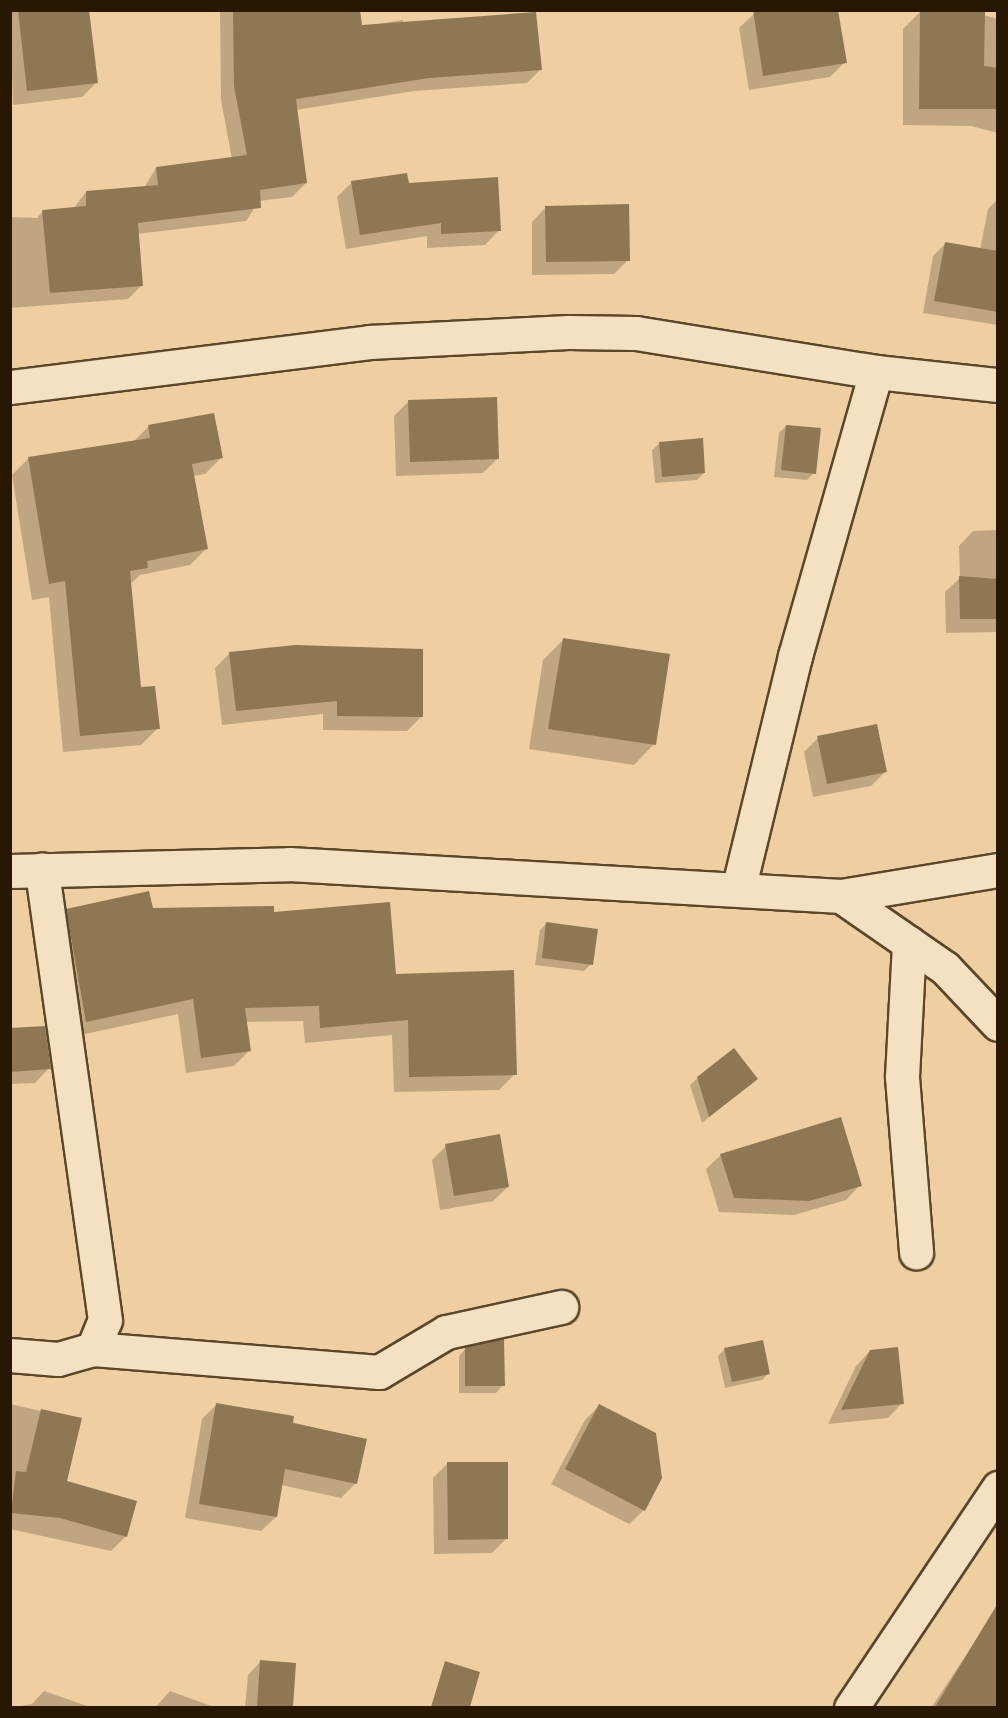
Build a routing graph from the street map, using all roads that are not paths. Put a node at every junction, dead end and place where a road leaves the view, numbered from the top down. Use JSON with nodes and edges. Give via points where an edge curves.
{"nodes":[{"id":1,"x":876,"y":372,"type":"junction"},
{"id":2,"x":998,"y":385,"type":"edge"},
{"id":3,"x":10,"y":387,"type":"edge"},
{"id":4,"x":26,"y":870,"type":"edge"},
{"id":5,"x":998,"y":870,"type":"edge"},
{"id":6,"x":739,"y":886,"type":"junction"},
{"id":7,"x":841,"y":896,"type":"junction"},
{"id":8,"x":909,"y":943,"type":"junction"},
{"id":9,"x":998,"y":1024,"type":"edge"},
{"id":10,"x":916,"y":1252,"type":"dead end"},
{"id":11,"x":561,"y":1307,"type":"dead end"},
{"id":12,"x":93,"y":1349,"type":"junction"},
{"id":13,"x":10,"y":1355,"type":"edge"},
{"id":14,"x":998,"y":1488,"type":"edge"},
{"id":15,"x":851,"y":1707,"type":"edge"}],
"edges":[{"from":1,"to":2,"type":"street"},
{"from":1,"to":3,"type":"street","via":[[636,333],[568,332],[369,342]]},
{"from":1,"to":6,"type":"street","via":[[795,656]]},
{"from":4,"to":6,"type":"street","via":[[289,864]]},
{"from":4,"to":12,"type":"street","via":[[105,1320]]},
{"from":5,"to":7,"type":"street"},
{"from":6,"to":7,"type":"street"},
{"from":7,"to":8,"type":"street"},
{"from":8,"to":9,"type":"street","via":[[945,968]]},
{"from":8,"to":10,"type":"street","via":[[902,1077]]},
{"from":11,"to":12,"type":"street","via":[[446,1332],[379,1372]]},
{"from":12,"to":13,"type":"street","via":[[58,1359]]},
{"from":14,"to":15,"type":"street"}]}
